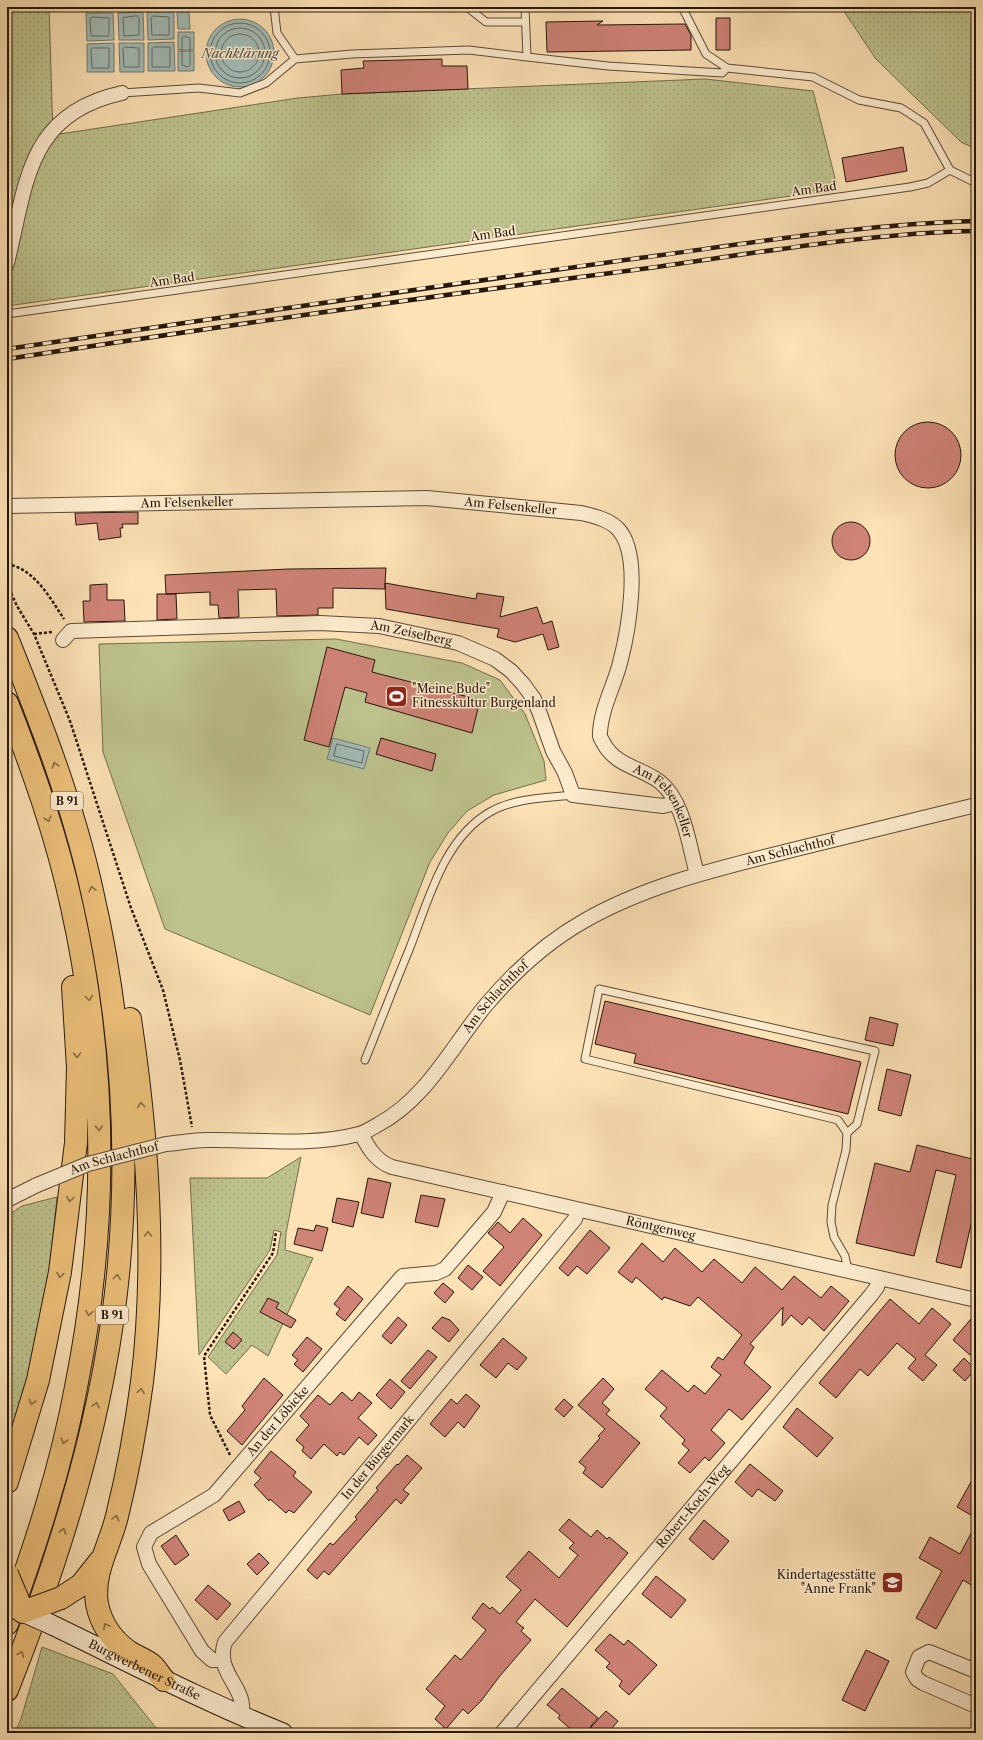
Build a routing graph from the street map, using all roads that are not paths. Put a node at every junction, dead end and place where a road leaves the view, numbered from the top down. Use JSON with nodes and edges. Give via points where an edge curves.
{"nodes":[{"id":1,"x":274,"y":7,"type":"edge"},
{"id":2,"x":467,"y":7,"type":"edge"},
{"id":3,"x":525,"y":7,"type":"edge"},
{"id":4,"x":682,"y":7,"type":"edge"},
{"id":5,"x":525,"y":22,"type":"junction"},
{"id":6,"x":527,"y":57,"type":"junction"},
{"id":7,"x":295,"y":59,"type":"junction"},
{"id":8,"x":728,"y":68,"type":"junction"},
{"id":9,"x":122,"y":93,"type":"joint"},
{"id":10,"x":950,"y":170,"type":"junction"},
{"id":11,"x":976,"y":182,"type":"edge"},
{"id":12,"x":7,"y":263,"type":"edge"},
{"id":13,"x":7,"y":314,"type":"edge"},
{"id":14,"x":7,"y":506,"type":"edge"},
{"id":15,"x":67,"y":635,"type":"road end"},
{"id":16,"x":7,"y":638,"type":"edge"},
{"id":17,"x":7,"y":703,"type":"edge"},
{"id":18,"x":573,"y":795,"type":"junction"},
{"id":19,"x":676,"y":803,"type":"junction"},
{"id":20,"x":976,"y":805,"type":"edge"},
{"id":21,"x":697,"y":874,"type":"junction"},
{"id":22,"x":72,"y":905,"type":"junction"},
{"id":23,"x":100,"y":928,"type":"junction"},
{"id":24,"x":365,"y":1060,"type":"dead end"},
{"id":25,"x":847,"y":1133,"type":"junction"},
{"id":26,"x":361,"y":1134,"type":"junction"},
{"id":27,"x":503,"y":1192,"type":"junction"},
{"id":28,"x":7,"y":1200,"type":"edge"},
{"id":29,"x":578,"y":1210,"type":"junction"},
{"id":30,"x":848,"y":1271,"type":"junction"},
{"id":31,"x":879,"y":1278,"type":"junction"},
{"id":32,"x":976,"y":1300,"type":"edge"},
{"id":33,"x":7,"y":1482,"type":"edge"},
{"id":34,"x":103,"y":1555,"type":"junction"},
{"id":35,"x":7,"y":1574,"type":"edge"},
{"id":36,"x":12,"y":1613,"type":"edge"},
{"id":37,"x":223,"y":1660,"type":"junction"},
{"id":38,"x":976,"y":1671,"type":"edge"},
{"id":39,"x":164,"y":1680,"type":"junction"},
{"id":40,"x":7,"y":1690,"type":"edge"},
{"id":41,"x":976,"y":1706,"type":"edge"},
{"id":42,"x":241,"y":1716,"type":"junction"},
{"id":43,"x":283,"y":1733,"type":"edge"},
{"id":44,"x":502,"y":1733,"type":"edge"}],
"edges":[{"from":1,"to":7,"type":"lane","via":[[277,33]]},
{"from":2,"to":5,"type":"lane","via":[[486,22]]},
{"from":3,"to":5,"type":"lane"},
{"from":4,"to":8,"type":"lane","via":[[706,54]]},
{"from":5,"to":6,"type":"lane"},
{"from":6,"to":7,"type":"lane","via":[[469,50],[352,54]]},
{"from":6,"to":8,"type":"lane","via":[[608,66],[722,73]]},
{"from":7,"to":9,"type":"lane","via":[[266,83],[240,94],[199,88]]},
{"from":8,"to":10,"type":"lane","via":[[813,76],[859,100],[901,108],[924,123]]},
{"from":9,"to":12,"type":"street","via":[[102,97],[66,116],[39,146],[26,181]]},
{"from":10,"to":11,"type":"lane"},
{"from":10,"to":13,"type":"lane","name":"Am Bad","via":[[928,183],[910,187]]},
{"from":14,"to":19,"type":"street","name":"Am Felsenkeller","via":[[428,498],[581,513],[608,522],[618,529],[631,562],[631,604],[620,664],[601,719],[599,735],[608,752],[660,782]]},
{"from":15,"to":18,"type":"street","name":"Am Zeiselberg","via":[[320,623],[379,626],[458,643],[495,659],[523,684],[534,699]]},
{"from":23,"to":16,"type":"highway","number":"B 91","one_way":true,"via":[[81,847],[65,794]]},
{"from":17,"to":22,"type":"highway","number":"B 91","one_way":true,"via":[[48,819]]},
{"from":18,"to":19,"type":"street","via":[[664,806]]},
{"from":18,"to":24,"type":"lane","via":[[532,799],[508,805],[491,811],[471,825],[441,870]]},
{"from":19,"to":21,"type":"street","name":"Am Felsenkeller"},
{"from":20,"to":21,"type":"street","name":"Am Schlachthof"},
{"from":21,"to":26,"type":"street","name":"Am Schlachthof","via":[[622,902],[582,922],[553,942],[517,973],[486,1006],[435,1074],[404,1108]]},
{"from":22,"to":33,"type":"highway","one_way":true,"via":[[67,938],[78,1067],[76,1143],[71,1192],[51,1323],[38,1380]]},
{"from":22,"to":36,"type":"highway","number":"B 91","one_way":true,"via":[[89,998],[97,1078],[99,1167],[96,1243],[83,1351],[69,1418],[40,1525]]},
{"from":34,"to":23,"type":"highway","one_way":true,"via":[[117,1518],[142,1381],[149,1259],[146,1165],[131,1027],[119,960]]},
{"from":40,"to":23,"type":"highway","number":"B 91","one_way":true,"via":[[44,1591],[80,1473],[100,1388],[114,1303],[122,1223],[122,1108],[112,992]]},
{"from":25,"to":25,"type":"lane","via":[[838,1120],[585,1059],[599,989],[875,1051],[857,1124]]},
{"from":25,"to":30,"type":"lane","via":[[846,1150],[832,1205],[831,1222],[834,1237],[845,1256]]},
{"from":26,"to":27,"type":"street","name":"Röntgenweg","via":[[370,1150],[385,1165]]},
{"from":26,"to":28,"type":"street","name":"Am Schlachthof","bridge":true,"via":[[330,1140],[290,1143],[204,1140],[166,1144],[88,1164]]},
{"from":27,"to":29,"type":"street","name":"Röntgenweg"},
{"from":27,"to":37,"type":"street","name":"An der Löbicke","via":[[494,1212],[445,1269],[436,1273],[404,1276],[400,1279],[214,1495],[152,1533],[144,1547],[149,1564],[202,1651],[212,1660]]},
{"from":29,"to":30,"type":"street","name":"Röntgenweg"},
{"from":29,"to":37,"type":"street","name":"In der Bürgermark","via":[[575,1219],[225,1642]]},
{"from":30,"to":31,"type":"street","name":"Röntgenweg"},
{"from":31,"to":32,"type":"street","name":"Röntgenweg"},
{"from":31,"to":44,"type":"street","name":"Robert-Koch-Weg","via":[[877,1287],[871,1295]]},
{"from":34,"to":36,"type":"highway","bridge":true,"via":[[81,1585],[61,1598]]},
{"from":39,"to":34,"type":"highway","one_way":true,"via":[[152,1665],[129,1652],[107,1630],[96,1592]]},
{"from":35,"to":36,"type":"highway","bridge":true},
{"from":36,"to":39,"type":"main road","name":"Burgwerbener Straße","bridge":true,"via":[[50,1624]]},
{"from":37,"to":42,"type":"street","via":[[224,1668],[243,1703]]},
{"from":38,"to":41,"type":"street","via":[[929,1652],[919,1657],[913,1672],[923,1683]]},
{"from":39,"to":42,"type":"main road","name":"Burgwerbener Straße"},
{"from":42,"to":43,"type":"main road","name":"Burgwerbener Straße"}]}
